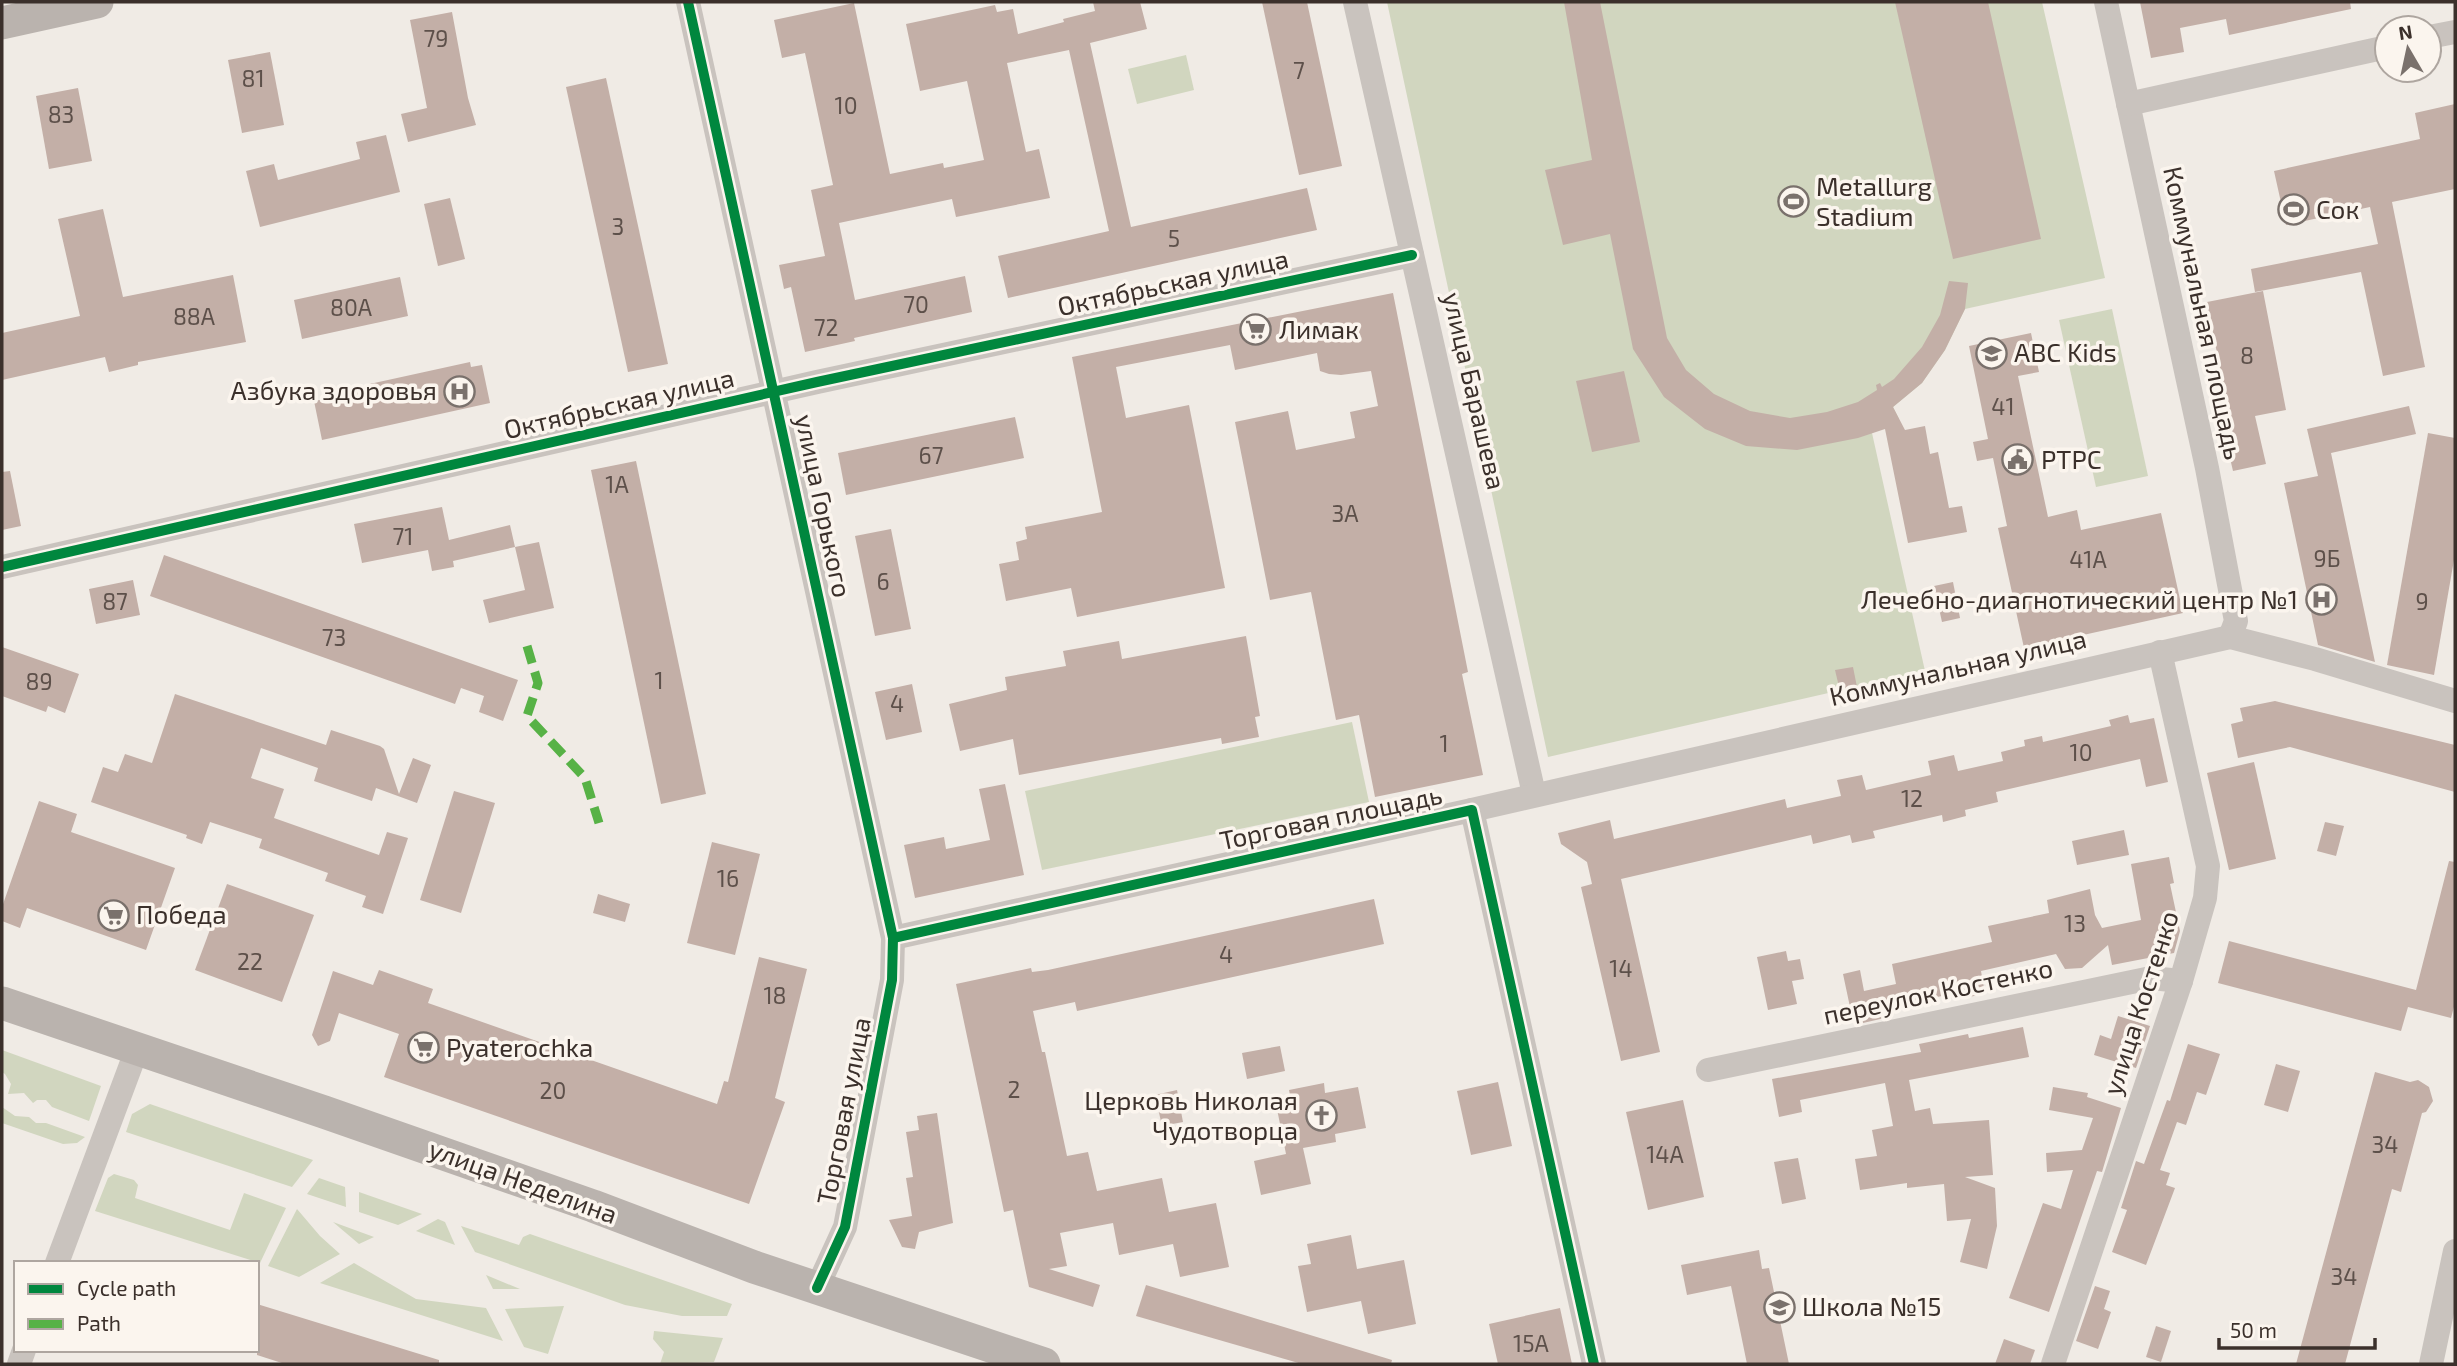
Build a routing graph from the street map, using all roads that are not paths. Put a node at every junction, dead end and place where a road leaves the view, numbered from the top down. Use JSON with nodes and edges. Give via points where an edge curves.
{"nodes":[{"id":1,"x":97,"y":2,"type":"edge"},
{"id":2,"x":688,"y":2,"type":"edge"},
{"id":3,"x":1355,"y":2,"type":"edge"},
{"id":4,"x":2106,"y":2,"type":"edge"},
{"id":5,"x":2,"y":23,"type":"edge"},
{"id":6,"x":2373,"y":50,"type":"edge"},
{"id":7,"x":2128,"y":104,"type":"junction"},
{"id":8,"x":1412,"y":255,"type":"junction"},
{"id":9,"x":775,"y":393,"type":"junction"},
{"id":10,"x":2,"y":567,"type":"edge"},
{"id":11,"x":2230,"y":636,"type":"junction"},
{"id":12,"x":2160,"y":652,"type":"junction"},
{"id":13,"x":2455,"y":701,"type":"edge"},
{"id":14,"x":1534,"y":794,"type":"junction"},
{"id":15,"x":1472,"y":810,"type":"junction"},
{"id":16,"x":893,"y":938,"type":"junction"},
{"id":17,"x":2181,"y":981,"type":"junction"},
{"id":18,"x":2,"y":1003,"type":"edge"},
{"id":19,"x":137,"y":1049,"type":"junction"},
{"id":20,"x":1708,"y":1070,"type":"dead end"},
{"id":21,"x":2455,"y":1251,"type":"edge"},
{"id":22,"x":58,"y":1261,"type":"edge"},
{"id":23,"x":817,"y":1287,"type":"junction"},
{"id":24,"x":1044,"y":1364,"type":"edge"},
{"id":25,"x":1594,"y":1364,"type":"edge"},
{"id":26,"x":2053,"y":1364,"type":"edge"},
{"id":27,"x":2431,"y":1364,"type":"edge"}],
"edges":[{"from":1,"to":5,"type":"main road"},
{"from":2,"to":9,"type":"street","name":"улица Горького"},
{"from":3,"to":8,"type":"street","name":"улица Барашева"},
{"from":4,"to":7,"type":"street","name":"Коммунальная площадь"},
{"from":6,"to":7,"type":"street"},
{"from":7,"to":11,"type":"street","name":"Коммунальная площадь","via":[[2207,468],[2236,621]]},
{"from":8,"to":9,"type":"street","name":"Октябрьская улица"},
{"from":8,"to":14,"type":"street","name":"улица Барашева"},
{"from":9,"to":10,"type":"street","name":"Октябрьская улица"},
{"from":9,"to":16,"type":"street","name":"улица Горького"},
{"from":11,"to":12,"type":"street","name":"Коммунальная улица"},
{"from":11,"to":13,"type":"street","name":"Коммунальная улица"},
{"from":12,"to":14,"type":"street","name":"Коммунальная улица"},
{"from":12,"to":17,"type":"street","name":"улица Костенко","via":[[2208,866],[2206,898]]},
{"from":14,"to":15,"type":"street","name":"Коммунальная улица"},
{"from":15,"to":16,"type":"street","name":"Торговая площадь"},
{"from":15,"to":25,"type":"street","name":"Торговая площадь"},
{"from":16,"to":23,"type":"street","name":"Торговая улица","via":[[892,980],[845,1227]]},
{"from":17,"to":20,"type":"street","name":"переулок Костенко","via":[[2151,978]]},
{"from":17,"to":26,"type":"street","name":"улица Костенко"},
{"from":18,"to":19,"type":"main road","name":"улица Неделина"},
{"from":19,"to":22,"type":"street"},
{"from":19,"to":23,"type":"main road","name":"улица Неделина"},
{"from":21,"to":27,"type":"street"},
{"from":23,"to":24,"type":"main road","name":"улица Неделина"}]}
